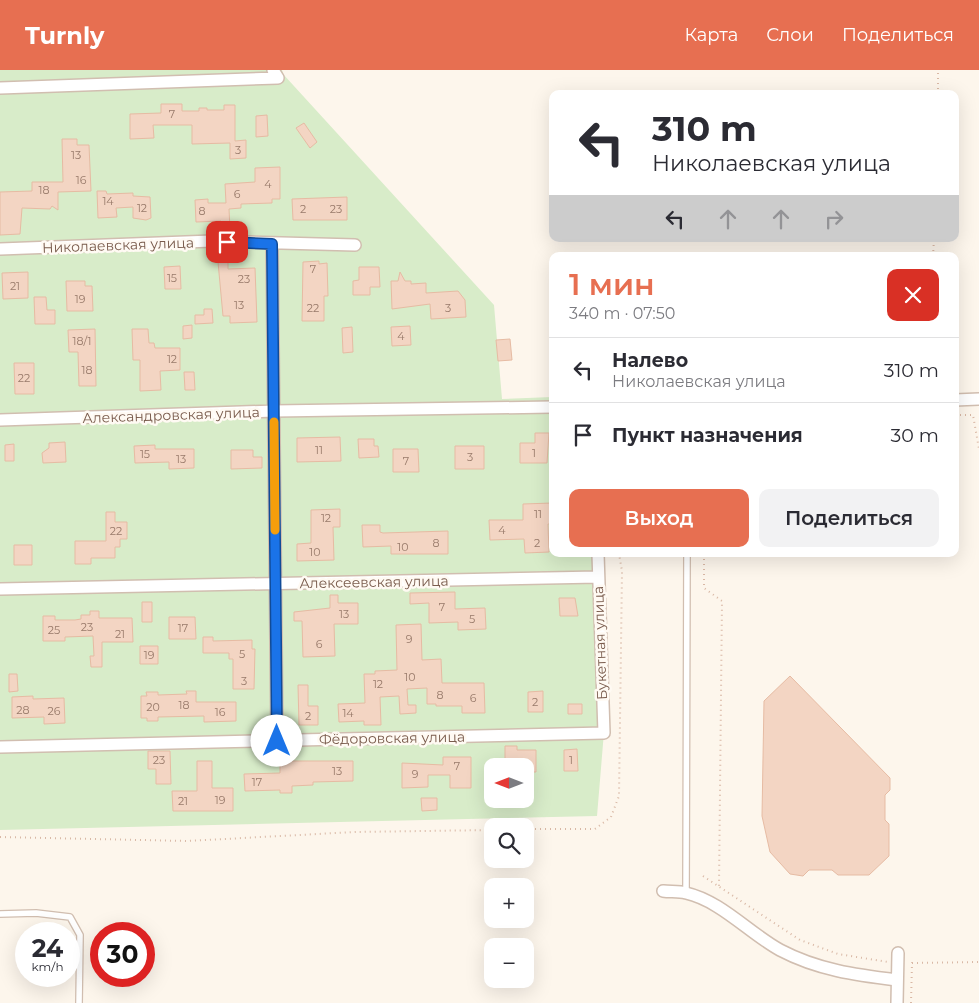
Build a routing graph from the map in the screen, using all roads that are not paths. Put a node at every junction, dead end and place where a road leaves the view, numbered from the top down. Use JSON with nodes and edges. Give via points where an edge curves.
{"nodes":[{"id":1,"x":275,"y":74,"type":"edge"},
{"id":2,"x":0,"y":88,"type":"edge"},
{"id":3,"x":272,"y":244,"type":"junction"},
{"id":4,"x":355,"y":245,"type":"dead end"},
{"id":5,"x":0,"y":249,"type":"edge"},
{"id":6,"x":979,"y":399,"type":"edge"},
{"id":7,"x":959,"y":400,"type":"edge"},
{"id":8,"x":549,"y":407,"type":"edge"},
{"id":9,"x":274,"y":411,"type":"junction"},
{"id":10,"x":0,"y":420,"type":"edge"},
{"id":11,"x":598,"y":557,"type":"edge"},
{"id":12,"x":687,"y":557,"type":"edge"},
{"id":13,"x":598,"y":577,"type":"junction"},
{"id":14,"x":276,"y":584,"type":"junction"},
{"id":15,"x":0,"y":589,"type":"edge"},
{"id":16,"x":604,"y":733,"type":"joint"},
{"id":17,"x":277,"y":741,"type":"junction"},
{"id":18,"x":0,"y":747,"type":"edge"},
{"id":19,"x":663,"y":891,"type":"dead end"},
{"id":20,"x":686,"y":893,"type":"junction"},
{"id":21,"x":0,"y":914,"type":"edge"},
{"id":22,"x":894,"y":958,"type":"road end"},
{"id":23,"x":897,"y":980,"type":"junction"},
{"id":24,"x":79,"y":1003,"type":"edge"},
{"id":25,"x":897,"y":1003,"type":"edge"}],
"edges":[{"from":1,"to":2,"type":"street"},
{"from":3,"to":4,"type":"street","name":"Николаевская улица"},
{"from":3,"to":5,"type":"street","name":"Николаевская улица","via":[[212,241]]},
{"from":3,"to":9,"type":"street"},
{"from":6,"to":7,"type":"street"},
{"from":8,"to":9,"type":"street","name":"Александровская улица"},
{"from":9,"to":10,"type":"street","name":"Александровская улица"},
{"from":9,"to":14,"type":"street"},
{"from":11,"to":13,"type":"street","name":"Букетная улица"},
{"from":12,"to":20,"type":"lane"},
{"from":13,"to":14,"type":"street","name":"Алексеевская улица"},
{"from":13,"to":16,"type":"street","name":"Букетная улица"},
{"from":14,"to":15,"type":"street","name":"Алексеевская улица"},
{"from":14,"to":17,"type":"street"},
{"from":16,"to":17,"type":"street","name":"Фёдоровская улица"},
{"from":17,"to":18,"type":"street","name":"Фёдоровская улица"},
{"from":19,"to":20,"type":"street"},
{"from":20,"to":23,"type":"street","via":[[706,901],[780,950],[807,963],[849,974]]},
{"from":21,"to":24,"type":"lane","via":[[36,913],[70,917],[80,935]]},
{"from":22,"to":23,"type":"street"},
{"from":23,"to":25,"type":"street"}]}
